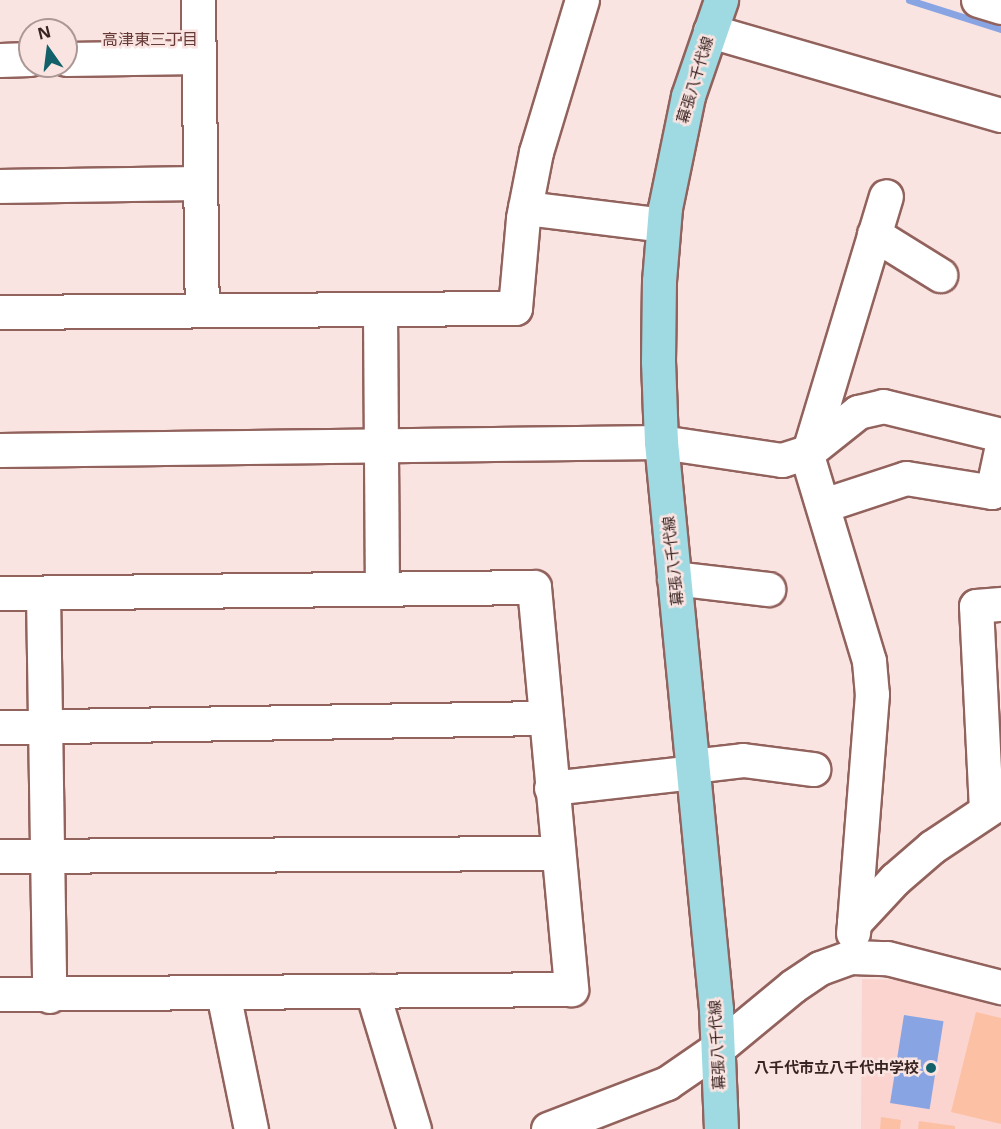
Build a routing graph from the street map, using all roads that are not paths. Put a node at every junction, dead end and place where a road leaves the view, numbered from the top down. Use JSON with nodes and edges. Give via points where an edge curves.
{"nodes":[{"id":1,"x":198,"y":0,"type":"edge"},
{"id":2,"x":582,"y":0,"type":"edge"},
{"id":3,"x":721,"y":0,"type":"edge"},
{"id":4,"x":978,"y":0,"type":"edge"},
{"id":5,"x":1001,"y":7,"type":"edge"},
{"id":6,"x":710,"y":31,"type":"junction"},
{"id":7,"x":199,"y":57,"type":"junction"},
{"id":8,"x":18,"y":59,"type":"edge"},
{"id":9,"x":78,"y":59,"type":"edge"},
{"id":10,"x":0,"y":60,"type":"edge"},
{"id":11,"x":1001,"y":115,"type":"edge"},
{"id":12,"x":198,"y":183,"type":"junction"},
{"id":13,"x":0,"y":186,"type":"edge"},
{"id":14,"x":886,"y":196,"type":"dead end"},
{"id":15,"x":525,"y":208,"type":"junction"},
{"id":16,"x":663,"y":225,"type":"junction"},
{"id":17,"x":874,"y":234,"type":"junction"},
{"id":18,"x":940,"y":274,"type":"dead end"},
{"id":19,"x":380,"y":309,"type":"junction"},
{"id":20,"x":202,"y":310,"type":"junction"},
{"id":21,"x":0,"y":312,"type":"edge"},
{"id":22,"x":1001,"y":435,"type":"edge"},
{"id":23,"x":661,"y":442,"type":"junction"},
{"id":24,"x":382,"y":446,"type":"junction"},
{"id":25,"x":0,"y":450,"type":"edge"},
{"id":26,"x":1001,"y":450,"type":"edge"},
{"id":27,"x":807,"y":452,"type":"junction"},
{"id":28,"x":824,"y":505,"type":"junction"},
{"id":29,"x":674,"y":578,"type":"junction"},
{"id":30,"x":382,"y":588,"type":"junction"},
{"id":31,"x":768,"y":589,"type":"dead end"},
{"id":32,"x":0,"y":593,"type":"edge"},
{"id":33,"x":43,"y":593,"type":"junction"},
{"id":34,"x":1001,"y":604,"type":"edge"},
{"id":35,"x":545,"y":718,"type":"junction"},
{"id":36,"x":0,"y":727,"type":"edge"},
{"id":37,"x":43,"y":727,"type":"junction"},
{"id":38,"x":692,"y":769,"type":"junction"},
{"id":39,"x":813,"y":769,"type":"dead end"},
{"id":40,"x":551,"y":788,"type":"junction"},
{"id":41,"x":993,"y":806,"type":"edge"},
{"id":42,"x":558,"y":853,"type":"junction"},
{"id":43,"x":0,"y":856,"type":"edge"},
{"id":44,"x":46,"y":857,"type":"junction"},
{"id":45,"x":854,"y":923,"type":"junction"},
{"id":46,"x":851,"y":957,"type":"junction"},
{"id":47,"x":1001,"y":987,"type":"edge"},
{"id":48,"x":372,"y":991,"type":"junction"},
{"id":49,"x":223,"y":993,"type":"junction"},
{"id":50,"x":0,"y":994,"type":"edge"},
{"id":51,"x":49,"y":996,"type":"junction"},
{"id":52,"x":718,"y":1048,"type":"junction"},
{"id":53,"x":251,"y":1129,"type":"edge"},
{"id":54,"x":414,"y":1129,"type":"edge"},
{"id":55,"x":548,"y":1129,"type":"edge"},
{"id":56,"x":721,"y":1129,"type":"edge"}],
"edges":[{"from":1,"to":7,"type":"street"},
{"from":2,"to":15,"type":"street","via":[[552,90]]},
{"from":3,"to":6,"type":"main road","name":"幕張八千代線"},
{"from":4,"to":5,"type":"street"},
{"from":6,"to":11,"type":"street"},
{"from":6,"to":16,"type":"main road","name":"幕張八千代線","via":[[676,141]]},
{"from":7,"to":9,"type":"street"},
{"from":7,"to":12,"type":"street"},
{"from":8,"to":10,"type":"street"},
{"from":12,"to":13,"type":"street"},
{"from":12,"to":20,"type":"street"},
{"from":14,"to":17,"type":"street"},
{"from":15,"to":16,"type":"street"},
{"from":15,"to":19,"type":"street","via":[[515,308]]},
{"from":16,"to":23,"type":"main road","name":"幕張八千代線","via":[[659,281]]},
{"from":17,"to":18,"type":"street"},
{"from":17,"to":27,"type":"street"},
{"from":19,"to":20,"type":"street"},
{"from":19,"to":24,"type":"street"},
{"from":20,"to":21,"type":"street"},
{"from":22,"to":27,"type":"street","via":[[883,406],[858,412]]},
{"from":23,"to":24,"type":"street"},
{"from":23,"to":27,"type":"street","via":[[782,460]]},
{"from":23,"to":29,"type":"main road","name":"幕張八千代線"},
{"from":24,"to":25,"type":"street"},
{"from":24,"to":30,"type":"street"},
{"from":26,"to":28,"type":"street","via":[[992,492],[906,478]]},
{"from":27,"to":28,"type":"street"},
{"from":28,"to":45,"type":"street","via":[[869,661],[872,694]]},
{"from":29,"to":31,"type":"street"},
{"from":29,"to":38,"type":"main road","name":"幕張八千代線"},
{"from":30,"to":33,"type":"street"},
{"from":30,"to":35,"type":"street","via":[[534,587]]},
{"from":32,"to":33,"type":"street"},
{"from":33,"to":37,"type":"street"},
{"from":34,"to":41,"type":"street","via":[[975,606]]},
{"from":35,"to":37,"type":"street"},
{"from":35,"to":40,"type":"street"},
{"from":36,"to":37,"type":"street"},
{"from":37,"to":44,"type":"street"},
{"from":38,"to":39,"type":"street","via":[[743,760]]},
{"from":38,"to":40,"type":"street"},
{"from":38,"to":52,"type":"main road","name":"幕張八千代線"},
{"from":40,"to":42,"type":"street"},
{"from":41,"to":45,"type":"street","via":[[932,847]]},
{"from":42,"to":44,"type":"street"},
{"from":42,"to":48,"type":"street","via":[[571,989]]},
{"from":43,"to":44,"type":"street"},
{"from":44,"to":51,"type":"street"},
{"from":45,"to":46,"type":"street"},
{"from":46,"to":47,"type":"street","via":[[887,958]]},
{"from":46,"to":52,"type":"street","via":[[820,968],[793,986]]},
{"from":48,"to":49,"type":"street"},
{"from":48,"to":54,"type":"street"},
{"from":49,"to":51,"type":"street"},
{"from":49,"to":53,"type":"street"},
{"from":50,"to":51,"type":"street"},
{"from":52,"to":55,"type":"street","via":[[667,1083]]},
{"from":52,"to":56,"type":"main road","name":"幕張八千代線"}]}
